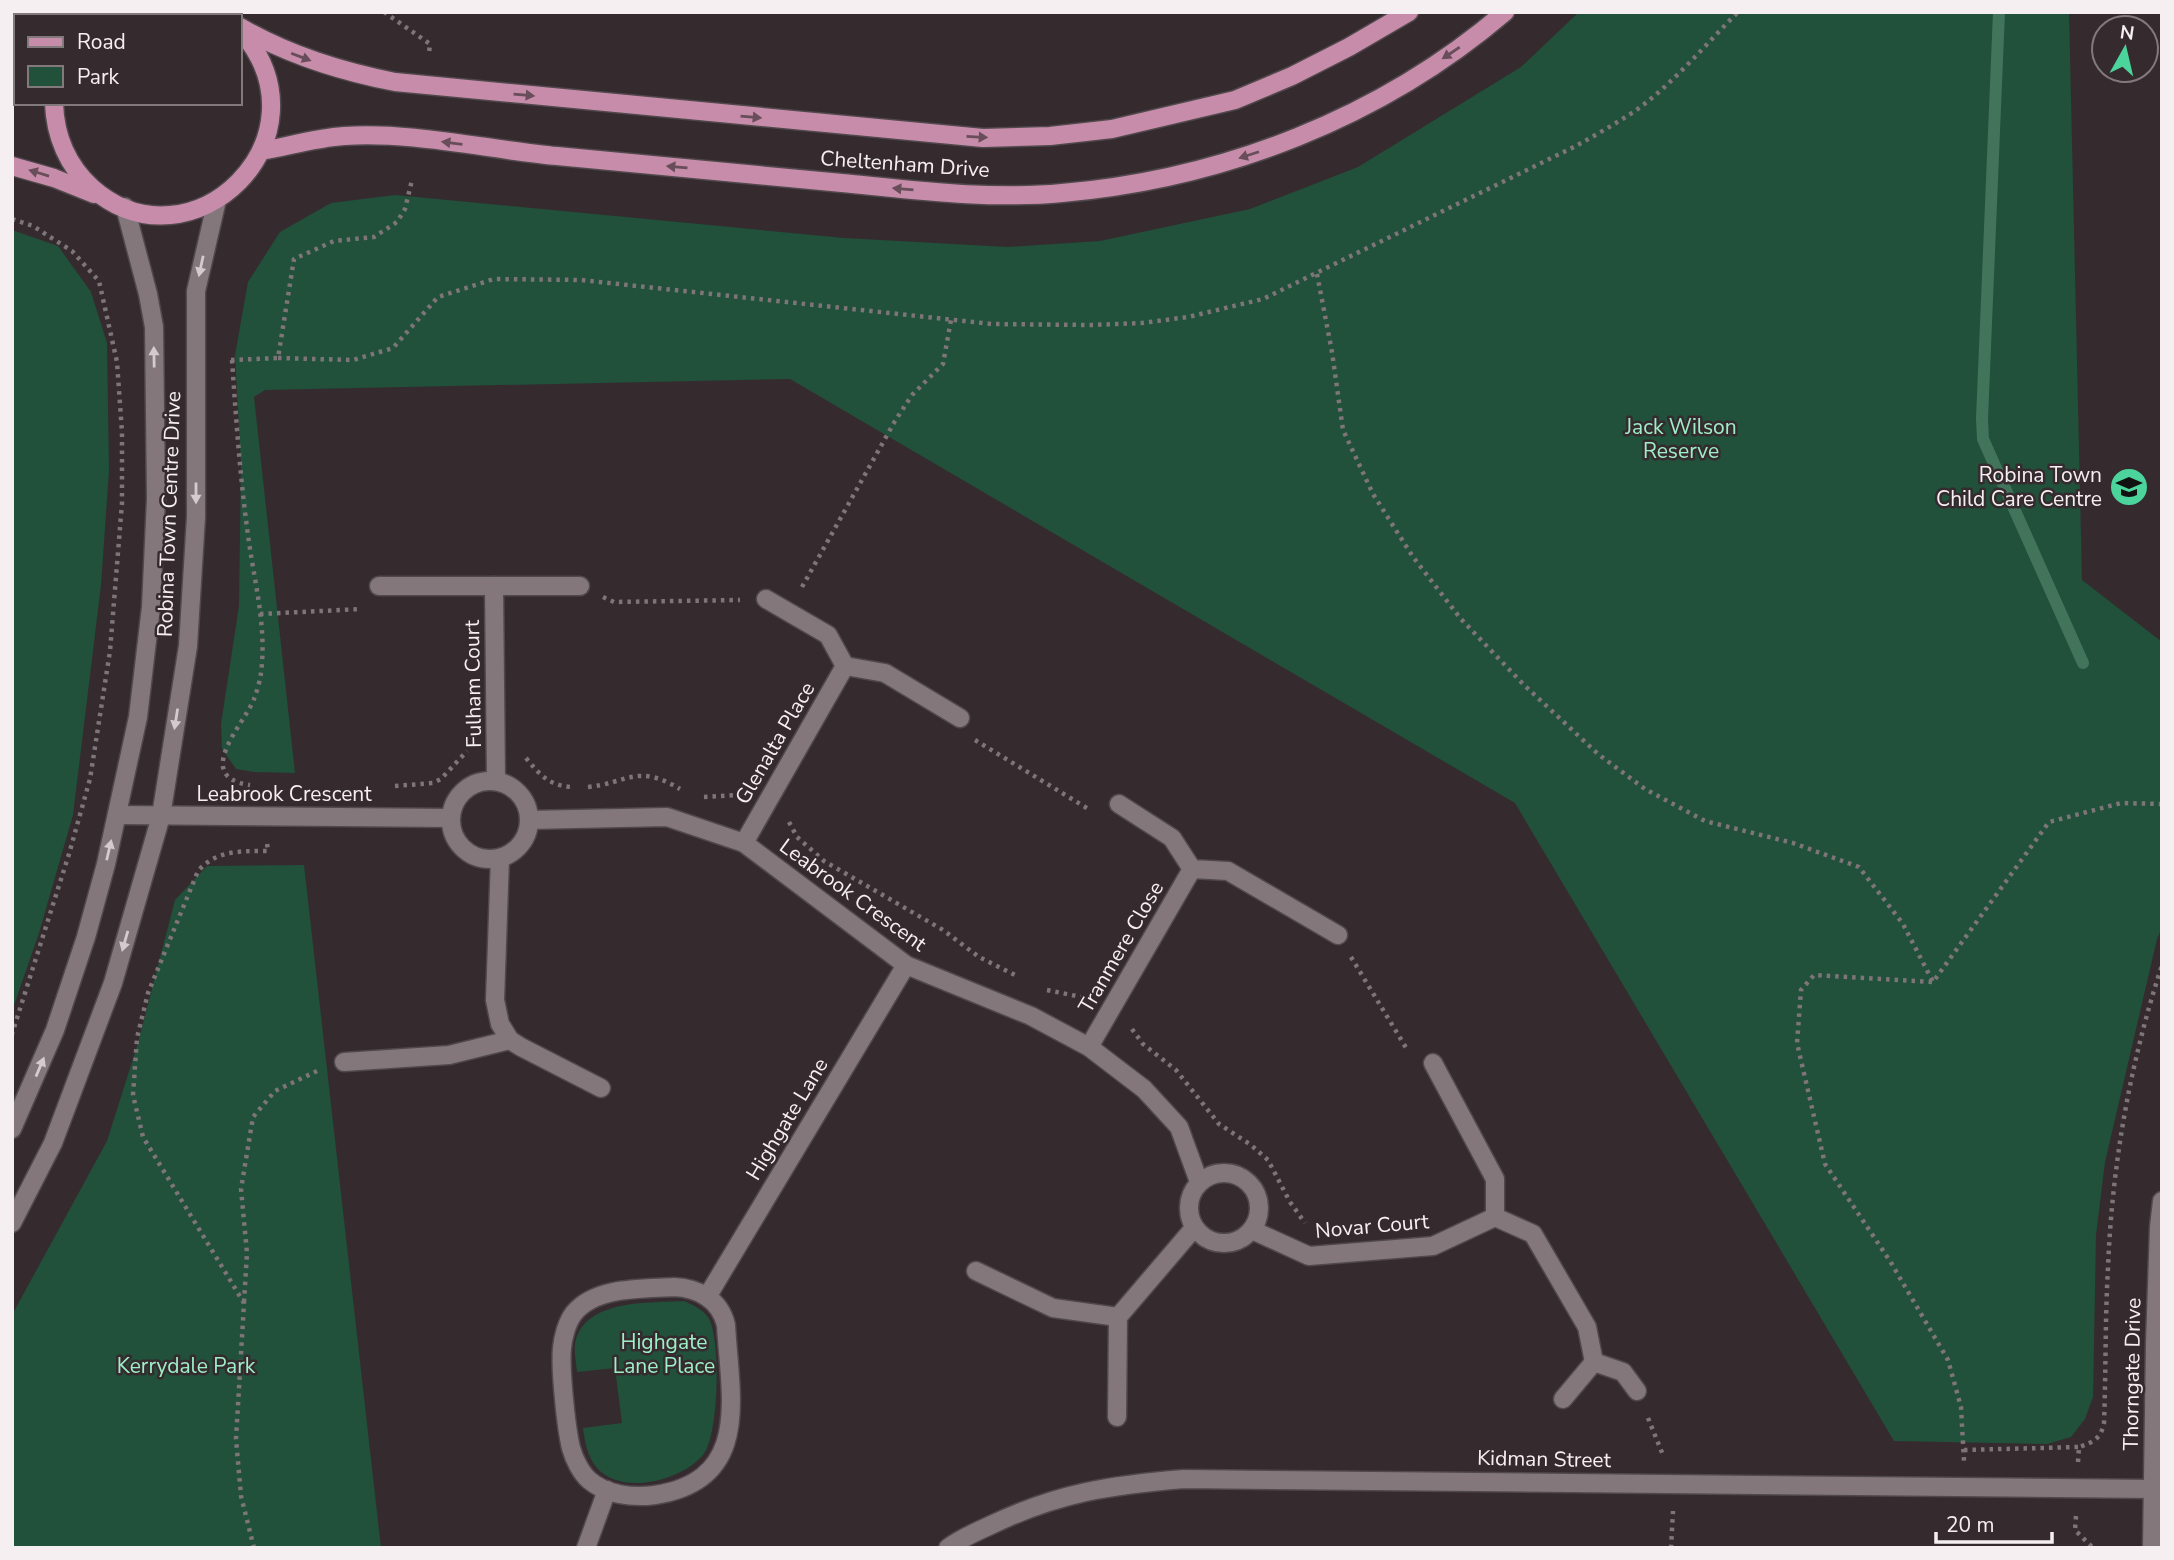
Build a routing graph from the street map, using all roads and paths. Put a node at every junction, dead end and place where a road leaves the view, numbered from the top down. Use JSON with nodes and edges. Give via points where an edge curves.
{"nodes":[{"id":1,"x":384,"y":12,"type":"edge"},
{"id":2,"x":1409,"y":12,"type":"edge"},
{"id":3,"x":1505,"y":12,"type":"edge"},
{"id":4,"x":1738,"y":12,"type":"edge"},
{"id":5,"x":242,"y":29,"type":"edge"},
{"id":6,"x":242,"y":31,"type":"edge"},
{"id":7,"x":429,"y":53,"type":"dead end"},
{"id":8,"x":54,"y":105,"type":"edge"},
{"id":9,"x":261,"y":151,"type":"junction"},
{"id":10,"x":12,"y":166,"type":"edge"},
{"id":11,"x":412,"y":180,"type":"dead end"},
{"id":12,"x":217,"y":200,"type":"junction"},
{"id":13,"x":118,"y":204,"type":"junction"},
{"id":14,"x":12,"y":219,"type":"edge"},
{"id":15,"x":1317,"y":274,"type":"junction"},
{"id":16,"x":951,"y":320,"type":"junction"},
{"id":17,"x":278,"y":358,"type":"junction"},
{"id":18,"x":225,"y":360,"type":"dead end"},
{"id":19,"x":232,"y":360,"type":"junction"},
{"id":20,"x":379,"y":586,"type":"joint"},
{"id":21,"x":494,"y":586,"type":"junction"},
{"id":22,"x":580,"y":586,"type":"joint"},
{"id":23,"x":766,"y":599,"type":"joint"},
{"id":24,"x":788,"y":611,"type":"junction"},
{"id":25,"x":260,"y":614,"type":"junction"},
{"id":26,"x":845,"y":666,"type":"junction"},
{"id":27,"x":960,"y":718,"type":"joint"},
{"id":28,"x":475,"y":747,"type":"dead end"},
{"id":29,"x":520,"y":752,"type":"dead end"},
{"id":30,"x":496,"y":781,"type":"junction"},
{"id":31,"x":255,"y":786,"type":"dead end"},
{"id":32,"x":393,"y":786,"type":"dead end"},
{"id":33,"x":682,"y":791,"type":"dead end"},
{"id":34,"x":695,"y":795,"type":"dead end"},
{"id":35,"x":743,"y":795,"type":"dead end"},
{"id":36,"x":1119,"y":804,"type":"joint"},
{"id":37,"x":2162,"y":804,"type":"edge"},
{"id":38,"x":117,"y":815,"type":"junction"},
{"id":39,"x":161,"y":816,"type":"junction"},
{"id":40,"x":450,"y":818,"type":"junction"},
{"id":41,"x":784,"y":818,"type":"dead end"},
{"id":42,"x":529,"y":820,"type":"junction"},
{"id":43,"x":744,"y":843,"type":"junction"},
{"id":44,"x":268,"y":852,"type":"dead end"},
{"id":45,"x":500,"y":858,"type":"junction"},
{"id":46,"x":1192,"y":869,"type":"junction"},
{"id":47,"x":1338,"y":935,"type":"joint"},
{"id":48,"x":906,"y":965,"type":"junction"},
{"id":49,"x":2162,"y":965,"type":"edge"},
{"id":50,"x":1024,"y":979,"type":"dead end"},
{"id":51,"x":1933,"y":982,"type":"junction"},
{"id":52,"x":1037,"y":985,"type":"dead end"},
{"id":53,"x":1094,"y":1000,"type":"dead end"},
{"id":54,"x":1127,"y":1023,"type":"dead end"},
{"id":55,"x":12,"y":1034,"type":"edge"},
{"id":56,"x":510,"y":1040,"type":"junction"},
{"id":57,"x":1089,"y":1047,"type":"junction"},
{"id":58,"x":344,"y":1062,"type":"joint"},
{"id":59,"x":1433,"y":1063,"type":"joint"},
{"id":60,"x":601,"y":1088,"type":"dead end"},
{"id":61,"x":12,"y":1129,"type":"edge"},
{"id":62,"x":1199,"y":1182,"type":"junction"},
{"id":63,"x":2162,"y":1201,"type":"edge"},
{"id":64,"x":1495,"y":1217,"type":"junction"},
{"id":65,"x":12,"y":1223,"type":"edge"},
{"id":66,"x":1194,"y":1228,"type":"junction"},
{"id":67,"x":1252,"y":1230,"type":"junction"},
{"id":68,"x":1298,"y":1251,"type":"junction"},
{"id":69,"x":976,"y":1271,"type":"dead end"},
{"id":70,"x":708,"y":1297,"type":"junction"},
{"id":71,"x":244,"y":1303,"type":"junction"},
{"id":72,"x":1118,"y":1317,"type":"junction"},
{"id":73,"x":1594,"y":1362,"type":"junction"},
{"id":74,"x":1637,"y":1391,"type":"joint"},
{"id":75,"x":1563,"y":1399,"type":"dead end"},
{"id":76,"x":1117,"y":1417,"type":"dead end"},
{"id":77,"x":2079,"y":1447,"type":"junction"},
{"id":78,"x":1964,"y":1450,"type":"junction"},
{"id":79,"x":1675,"y":1484,"type":"junction"},
{"id":80,"x":1966,"y":1488,"type":"junction"},
{"id":81,"x":2077,"y":1488,"type":"junction"},
{"id":82,"x":2153,"y":1489,"type":"junction"},
{"id":83,"x":607,"y":1490,"type":"junction"},
{"id":84,"x":254,"y":1548,"type":"edge"},
{"id":85,"x":586,"y":1548,"type":"edge"},
{"id":86,"x":948,"y":1548,"type":"edge"},
{"id":87,"x":2093,"y":1548,"type":"edge"},
{"id":88,"x":2152,"y":1548,"type":"edge"}],
"edges":[{"from":1,"to":7,"type":"path","via":[[430,44]]},
{"from":5,"to":2,"type":"main road","name":"Cheltenham Drive","one_way":true,"via":[[320,64],[395,82],[983,138],[1112,129],[1235,100],[1338,53]]},
{"from":3,"to":9,"type":"main road","name":"Cheltenham Drive","one_way":true,"via":[[1423,72],[1307,135],[1189,174],[1059,194],[924,191],[379,136],[343,136]]},
{"from":4,"to":15,"type":"path","via":[[1637,109],[1608,128]]},
{"from":6,"to":9,"type":"main road","via":[[260,57],[270,88],[271,120]]},
{"from":8,"to":13,"type":"main road","via":[[67,156],[84,181]]},
{"from":9,"to":12,"type":"main road","via":[[243,179]]},
{"from":13,"to":10,"type":"main road","one_way":true},
{"from":11,"to":17,"type":"path","via":[[397,222],[374,237],[334,241],[294,259]]},
{"from":12,"to":13,"type":"main road","via":[[167,214]]},
{"from":12,"to":39,"type":"street","name":"Robina Town Centre Drive","one_way":true,"via":[[196,291],[196,517],[188,646]]},
{"from":38,"to":13,"type":"street","name":"Robina Town Centre Drive","one_way":true,"via":[[138,717],[156,499],[154,327],[148,294]]},
{"from":14,"to":55,"type":"path","via":[[33,226],[72,251],[99,281],[117,362],[122,432],[116,600],[98,738],[69,854]]},
{"from":15,"to":16,"type":"path","via":[[1263,299],[1153,322],[1092,325]]},
{"from":15,"to":51,"type":"path","via":[[1343,430],[1373,494],[1413,557],[1461,619],[1598,754],[1645,789],[1704,821],[1793,843],[1859,867],[1903,924]]},
{"from":16,"to":17,"type":"path","via":[[581,281],[495,279],[438,297],[393,348],[353,360]]},
{"from":16,"to":24,"type":"path","via":[[943,364],[912,395],[895,421]]},
{"from":17,"to":19,"type":"path"},
{"from":18,"to":19,"type":"path"},
{"from":19,"to":25,"type":"path","via":[[240,473]]},
{"from":20,"to":21,"type":"street"},
{"from":20,"to":25,"type":"path","via":[[362,609]]},
{"from":21,"to":22,"type":"street"},
{"from":21,"to":30,"type":"street","name":"Fulham Court"},
{"from":22,"to":23,"type":"path","via":[[614,602]]},
{"from":23,"to":24,"type":"street"},
{"from":24,"to":26,"type":"street","via":[[828,635]]},
{"from":25,"to":31,"type":"path","via":[[261,676],[223,758],[224,773],[232,781]]},
{"from":26,"to":27,"type":"street","via":[[885,673]]},
{"from":26,"to":43,"type":"street","name":"Glenalta Place"},
{"from":27,"to":36,"type":"path","via":[[963,733],[1089,810]]},
{"from":28,"to":32,"type":"path","via":[[433,783]]},
{"from":29,"to":33,"type":"path","via":[[540,776],[562,787],[646,776]]},
{"from":30,"to":40,"type":"street","via":[[470,786],[453,805]]},
{"from":30,"to":42,"type":"street","via":[[516,790]]},
{"from":34,"to":35,"type":"path"},
{"from":36,"to":46,"type":"street","name":"Tranmere Close","via":[[1172,838]]},
{"from":37,"to":51,"type":"path","via":[[2121,803],[2049,822]]},
{"from":38,"to":39,"type":"street","name":"Leabrook Crescent"},
{"from":61,"to":38,"type":"street","name":"Robina Town Centre Drive","one_way":true,"via":[[55,1030],[86,937]]},
{"from":39,"to":40,"type":"street","name":"Leabrook Crescent"},
{"from":39,"to":65,"type":"street","name":"Robina Town Centre Drive","one_way":true,"via":[[113,983],[52,1143]]},
{"from":40,"to":45,"type":"street","via":[[454,836],[470,854]]},
{"from":41,"to":50,"type":"path","via":[[824,861],[943,930],[979,957]]},
{"from":42,"to":43,"type":"street","name":"Leabrook Crescent","via":[[667,817]]},
{"from":42,"to":45,"type":"street","via":[[524,840]]},
{"from":43,"to":48,"type":"street","name":"Leabrook Crescent"},
{"from":44,"to":71,"type":"path","via":[[222,854],[206,861],[198,872],[148,993],[137,1038],[133,1095],[143,1137]]},
{"from":45,"to":56,"type":"street","via":[[495,1000],[500,1024]]},
{"from":46,"to":47,"type":"street","name":"Tranmere Close","via":[[1228,871]]},
{"from":46,"to":57,"type":"street","name":"Tranmere Close"},
{"from":47,"to":59,"type":"path","via":[[1406,1050]]},
{"from":48,"to":57,"type":"street","name":"Leabrook Crescent","via":[[1031,1016]]},
{"from":48,"to":70,"type":"street","name":"Highgate Lane"},
{"from":49,"to":77,"type":"path","via":[[2136,1053],[2118,1159],[2108,1267],[2104,1423],[2101,1435]]},
{"from":51,"to":78,"type":"path","via":[[1814,975],[1801,990],[1797,1043],[1825,1164],[1948,1360],[1961,1407]]},
{"from":52,"to":53,"type":"path"},
{"from":54,"to":68,"type":"path","via":[[1143,1044],[1176,1070],[1219,1124],[1268,1160],[1303,1217],[1306,1228]]},
{"from":56,"to":58,"type":"street","via":[[449,1055]]},
{"from":56,"to":60,"type":"street"},
{"from":57,"to":62,"type":"street","name":"Leabrook Crescent","via":[[1144,1089],[1179,1127]]},
{"from":58,"to":71,"type":"path","via":[[275,1091],[253,1117],[241,1189],[247,1252]]},
{"from":59,"to":64,"type":"street","via":[[1494,1179]]},
{"from":62,"to":66,"type":"street","via":[[1188,1204]]},
{"from":62,"to":67,"type":"street","via":[[1225,1172],[1251,1185],[1259,1209]]},
{"from":63,"to":82,"type":"street","name":"Thorngate Drive"},
{"from":64,"to":68,"type":"street","name":"Novar Court","via":[[1433,1247],[1309,1256]]},
{"from":64,"to":73,"type":"street","via":[[1533,1234],[1587,1327]]},
{"from":66,"to":67,"type":"street","via":[[1215,1242],[1230,1243]]},
{"from":66,"to":72,"type":"street"},
{"from":67,"to":68,"type":"street","name":"Novar Court"},
{"from":69,"to":72,"type":"street","via":[[1053,1308]]},
{"from":70,"to":83,"type":"street","via":[[718,1306],[726,1325],[731,1413],[726,1446],[713,1467],[689,1484],[645,1496]]},
{"from":70,"to":83,"type":"street","via":[[688,1287],[622,1291],[587,1303],[568,1324],[562,1363],[572,1450],[587,1479]]},
{"from":71,"to":84,"type":"path","via":[[236,1439],[241,1496]]},
{"from":72,"to":76,"type":"street"},
{"from":73,"to":74,"type":"street","via":[[1623,1371]]},
{"from":73,"to":75,"type":"street"},
{"from":74,"to":79,"type":"path"},
{"from":77,"to":78,"type":"path"},
{"from":77,"to":81,"type":"path"},
{"from":78,"to":80,"type":"path"},
{"from":79,"to":80,"type":"street","name":"Kidman Street"},
{"from":79,"to":86,"type":"street","name":"Kidman Street","via":[[1184,1479],[1070,1494],[1021,1511]]},
{"from":80,"to":81,"type":"street","name":"Kidman Street"},
{"from":81,"to":82,"type":"street","name":"Kidman Street"},
{"from":81,"to":87,"type":"path","via":[[2075,1530]]},
{"from":82,"to":88,"type":"street","name":"Thorngate Drive"},
{"from":83,"to":85,"type":"street"}]}
